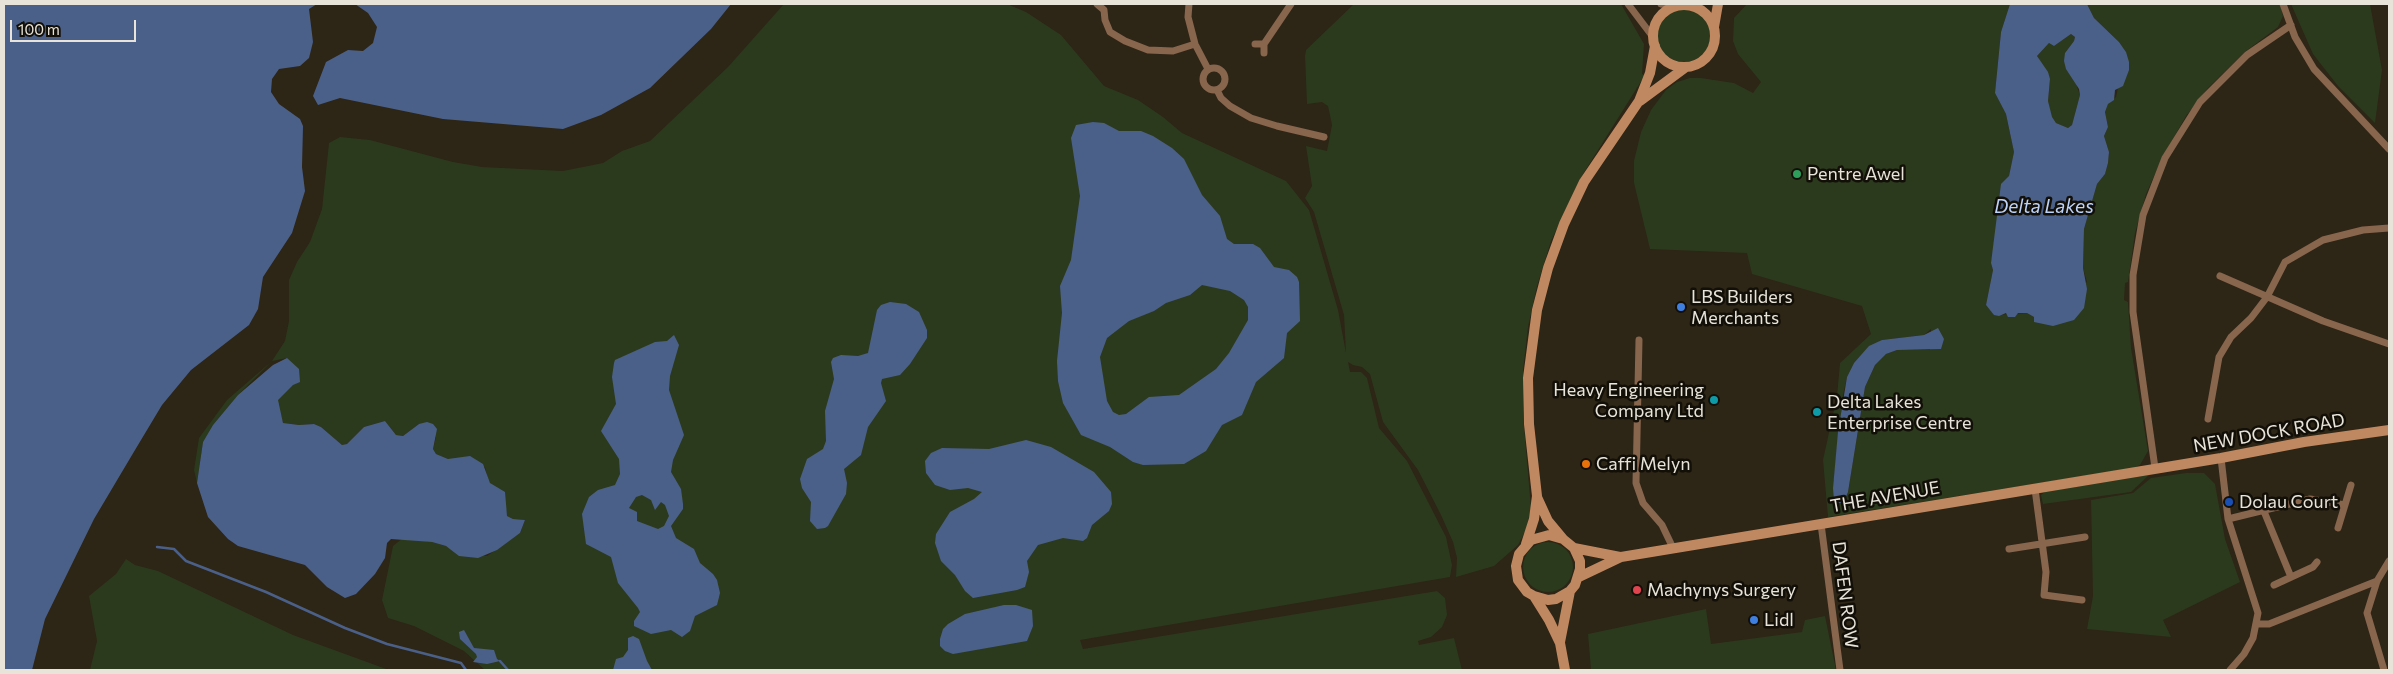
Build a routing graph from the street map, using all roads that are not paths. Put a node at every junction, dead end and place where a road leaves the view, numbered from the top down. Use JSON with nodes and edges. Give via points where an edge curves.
{"nodes":[{"id":1,"x":1098,"y":4,"type":"edge"},
{"id":2,"x":1112,"y":4,"type":"edge"},
{"id":3,"x":1189,"y":4,"type":"edge"},
{"id":4,"x":1291,"y":4,"type":"edge"},
{"id":5,"x":1628,"y":4,"type":"edge"},
{"id":6,"x":1661,"y":4,"type":"edge"},
{"id":7,"x":1718,"y":4,"type":"edge"},
{"id":8,"x":2283,"y":4,"type":"edge"},
{"id":9,"x":1682,"y":5,"type":"edge"},
{"id":10,"x":1104,"y":10,"type":"junction"},
{"id":11,"x":2291,"y":25,"type":"junction"},
{"id":12,"x":1714,"y":28,"type":"junction"},
{"id":13,"x":1654,"y":41,"type":"junction"},
{"id":14,"x":1195,"y":44,"type":"junction"},
{"id":15,"x":1255,"y":44,"type":"dead end"},
{"id":16,"x":1264,"y":44,"type":"junction"},
{"id":17,"x":1264,"y":53,"type":"dead end"},
{"id":18,"x":1686,"y":67,"type":"junction"},
{"id":19,"x":1208,"y":69,"type":"junction"},
{"id":20,"x":1217,"y":90,"type":"junction"},
{"id":21,"x":1639,"y":101,"type":"junction"},
{"id":22,"x":1324,"y":137,"type":"dead end"},
{"id":23,"x":2389,"y":149,"type":"edge"},
{"id":24,"x":2389,"y":228,"type":"edge"},
{"id":25,"x":2220,"y":276,"type":"dead end"},
{"id":26,"x":2267,"y":297,"type":"junction"},
{"id":27,"x":1639,"y":340,"type":"dead end"},
{"id":28,"x":2389,"y":344,"type":"edge"},
{"id":29,"x":2208,"y":419,"type":"dead end"},
{"id":30,"x":2389,"y":430,"type":"edge"},
{"id":31,"x":2221,"y":458,"type":"junction"},
{"id":32,"x":2155,"y":468,"type":"junction"},
{"id":33,"x":2351,"y":485,"type":"dead end"},
{"id":34,"x":2035,"y":489,"type":"junction"},
{"id":35,"x":1537,"y":496,"type":"junction"},
{"id":36,"x":2345,"y":505,"type":"junction"},
{"id":37,"x":2263,"y":509,"type":"junction"},
{"id":38,"x":2228,"y":519,"type":"junction"},
{"id":39,"x":1820,"y":524,"type":"junction"},
{"id":40,"x":2338,"y":528,"type":"dead end"},
{"id":41,"x":2085,"y":537,"type":"dead end"},
{"id":42,"x":1563,"y":539,"type":"junction"},
{"id":43,"x":1526,"y":544,"type":"junction"},
{"id":44,"x":2043,"y":544,"type":"junction"},
{"id":45,"x":1574,"y":548,"type":"junction"},
{"id":46,"x":1674,"y":548,"type":"junction"},
{"id":47,"x":2009,"y":549,"type":"dead end"},
{"id":48,"x":1621,"y":557,"type":"junction"},
{"id":49,"x":2389,"y":561,"type":"edge"},
{"id":50,"x":2317,"y":562,"type":"dead end"},
{"id":51,"x":2290,"y":577,"type":"junction"},
{"id":52,"x":1579,"y":578,"type":"junction"},
{"id":53,"x":2379,"y":579,"type":"junction"},
{"id":54,"x":2274,"y":584,"type":"dead end"},
{"id":55,"x":1570,"y":591,"type":"junction"},
{"id":56,"x":1534,"y":596,"type":"junction"},
{"id":57,"x":2082,"y":600,"type":"dead end"},
{"id":58,"x":2257,"y":624,"type":"junction"},
{"id":59,"x":1560,"y":644,"type":"junction"},
{"id":60,"x":1565,"y":670,"type":"edge"},
{"id":61,"x":1840,"y":670,"type":"edge"},
{"id":62,"x":2230,"y":670,"type":"edge"},
{"id":63,"x":2384,"y":670,"type":"edge"}],
"edges":[{"from":1,"to":10,"type":"street"},
{"from":2,"to":10,"type":"street"},
{"from":3,"to":14,"type":"street","via":[[1188,17]]},
{"from":4,"to":16,"type":"street"},
{"from":5,"to":13,"type":"street"},
{"from":6,"to":9,"type":"street"},
{"from":7,"to":12,"type":"main road"},
{"from":8,"to":11,"type":"street"},
{"from":9,"to":12,"type":"main road","via":[[1699,8]]},
{"from":9,"to":13,"type":"main road","via":[[1658,18]]},
{"from":10,"to":14,"type":"street","via":[[1110,32],[1148,50],[1173,51]]},
{"from":11,"to":23,"type":"street","via":[[2314,70]]},
{"from":11,"to":32,"type":"street","via":[[2247,54],[2200,102],[2162,164],[2143,215],[2133,275],[2133,312]]},
{"from":12,"to":18,"type":"main road","via":[[1714,46],[1710,53],[1699,63]]},
{"from":13,"to":18,"type":"main road","via":[[1666,61]]},
{"from":13,"to":21,"type":"main road","via":[[1650,73]]},
{"from":14,"to":19,"type":"street"},
{"from":15,"to":16,"type":"street"},
{"from":16,"to":17,"type":"street"},
{"from":18,"to":21,"type":"main road"},
{"from":19,"to":20,"type":"street","via":[[1203,82],[1210,89]]},
{"from":19,"to":20,"type":"street","via":[[1215,68],[1224,73],[1224,83]]},
{"from":20,"to":22,"type":"street","via":[[1230,106],[1251,118]]},
{"from":21,"to":35,"type":"main road","via":[[1584,182],[1564,224],[1537,310],[1528,378],[1529,424]]},
{"from":24,"to":26,"type":"street","via":[[2348,233],[2306,249],[2285,262]]},
{"from":25,"to":26,"type":"street"},
{"from":26,"to":28,"type":"street"},
{"from":26,"to":29,"type":"street","via":[[2231,337],[2219,357]]},
{"from":27,"to":46,"type":"street","via":[[1636,483],[1643,503],[1662,525]]},
{"from":30,"to":31,"type":"main road","name":"NEW DOCK ROAD"},
{"from":31,"to":32,"type":"main road","name":"NEW DOCK ROAD"},
{"from":31,"to":38,"type":"street"},
{"from":32,"to":34,"type":"main road","name":"THE AVENUE"},
{"from":33,"to":36,"type":"street"},
{"from":34,"to":39,"type":"main road","name":"THE AVENUE"},
{"from":34,"to":44,"type":"street"},
{"from":35,"to":42,"type":"main road","via":[[1548,521]]},
{"from":35,"to":43,"type":"main road"},
{"from":36,"to":37,"type":"street","via":[[2310,499]]},
{"from":36,"to":40,"type":"street"},
{"from":37,"to":38,"type":"street"},
{"from":37,"to":51,"type":"street"},
{"from":38,"to":58,"type":"street","via":[[2254,597]]},
{"from":39,"to":46,"type":"main road","name":"THE AVENUE"},
{"from":39,"to":61,"type":"street","name":"DAFEN ROW"},
{"from":41,"to":44,"type":"street"},
{"from":42,"to":43,"type":"main road","via":[[1542,536]]},
{"from":42,"to":45,"type":"main road"},
{"from":43,"to":56,"type":"main road","via":[[1518,554],[1516,573],[1522,587]]},
{"from":44,"to":47,"type":"street"},
{"from":44,"to":57,"type":"street","via":[[2044,595]]},
{"from":45,"to":48,"type":"main road","name":"THE AVENUE"},
{"from":45,"to":52,"type":"main road","via":[[1580,561]]},
{"from":46,"to":48,"type":"main road","name":"THE AVENUE"},
{"from":48,"to":52,"type":"main road","name":"THE AVENUE"},
{"from":49,"to":53,"type":"street"},
{"from":50,"to":51,"type":"street"},
{"from":51,"to":54,"type":"street"},
{"from":52,"to":55,"type":"main road"},
{"from":53,"to":58,"type":"street","via":[[2269,624]]},
{"from":53,"to":63,"type":"street","via":[[2368,613]]},
{"from":55,"to":56,"type":"main road","via":[[1556,599]]},
{"from":55,"to":59,"type":"main road"},
{"from":56,"to":59,"type":"main road"},
{"from":58,"to":62,"type":"street","via":[[2244,654]]},
{"from":59,"to":60,"type":"main road"}]}
